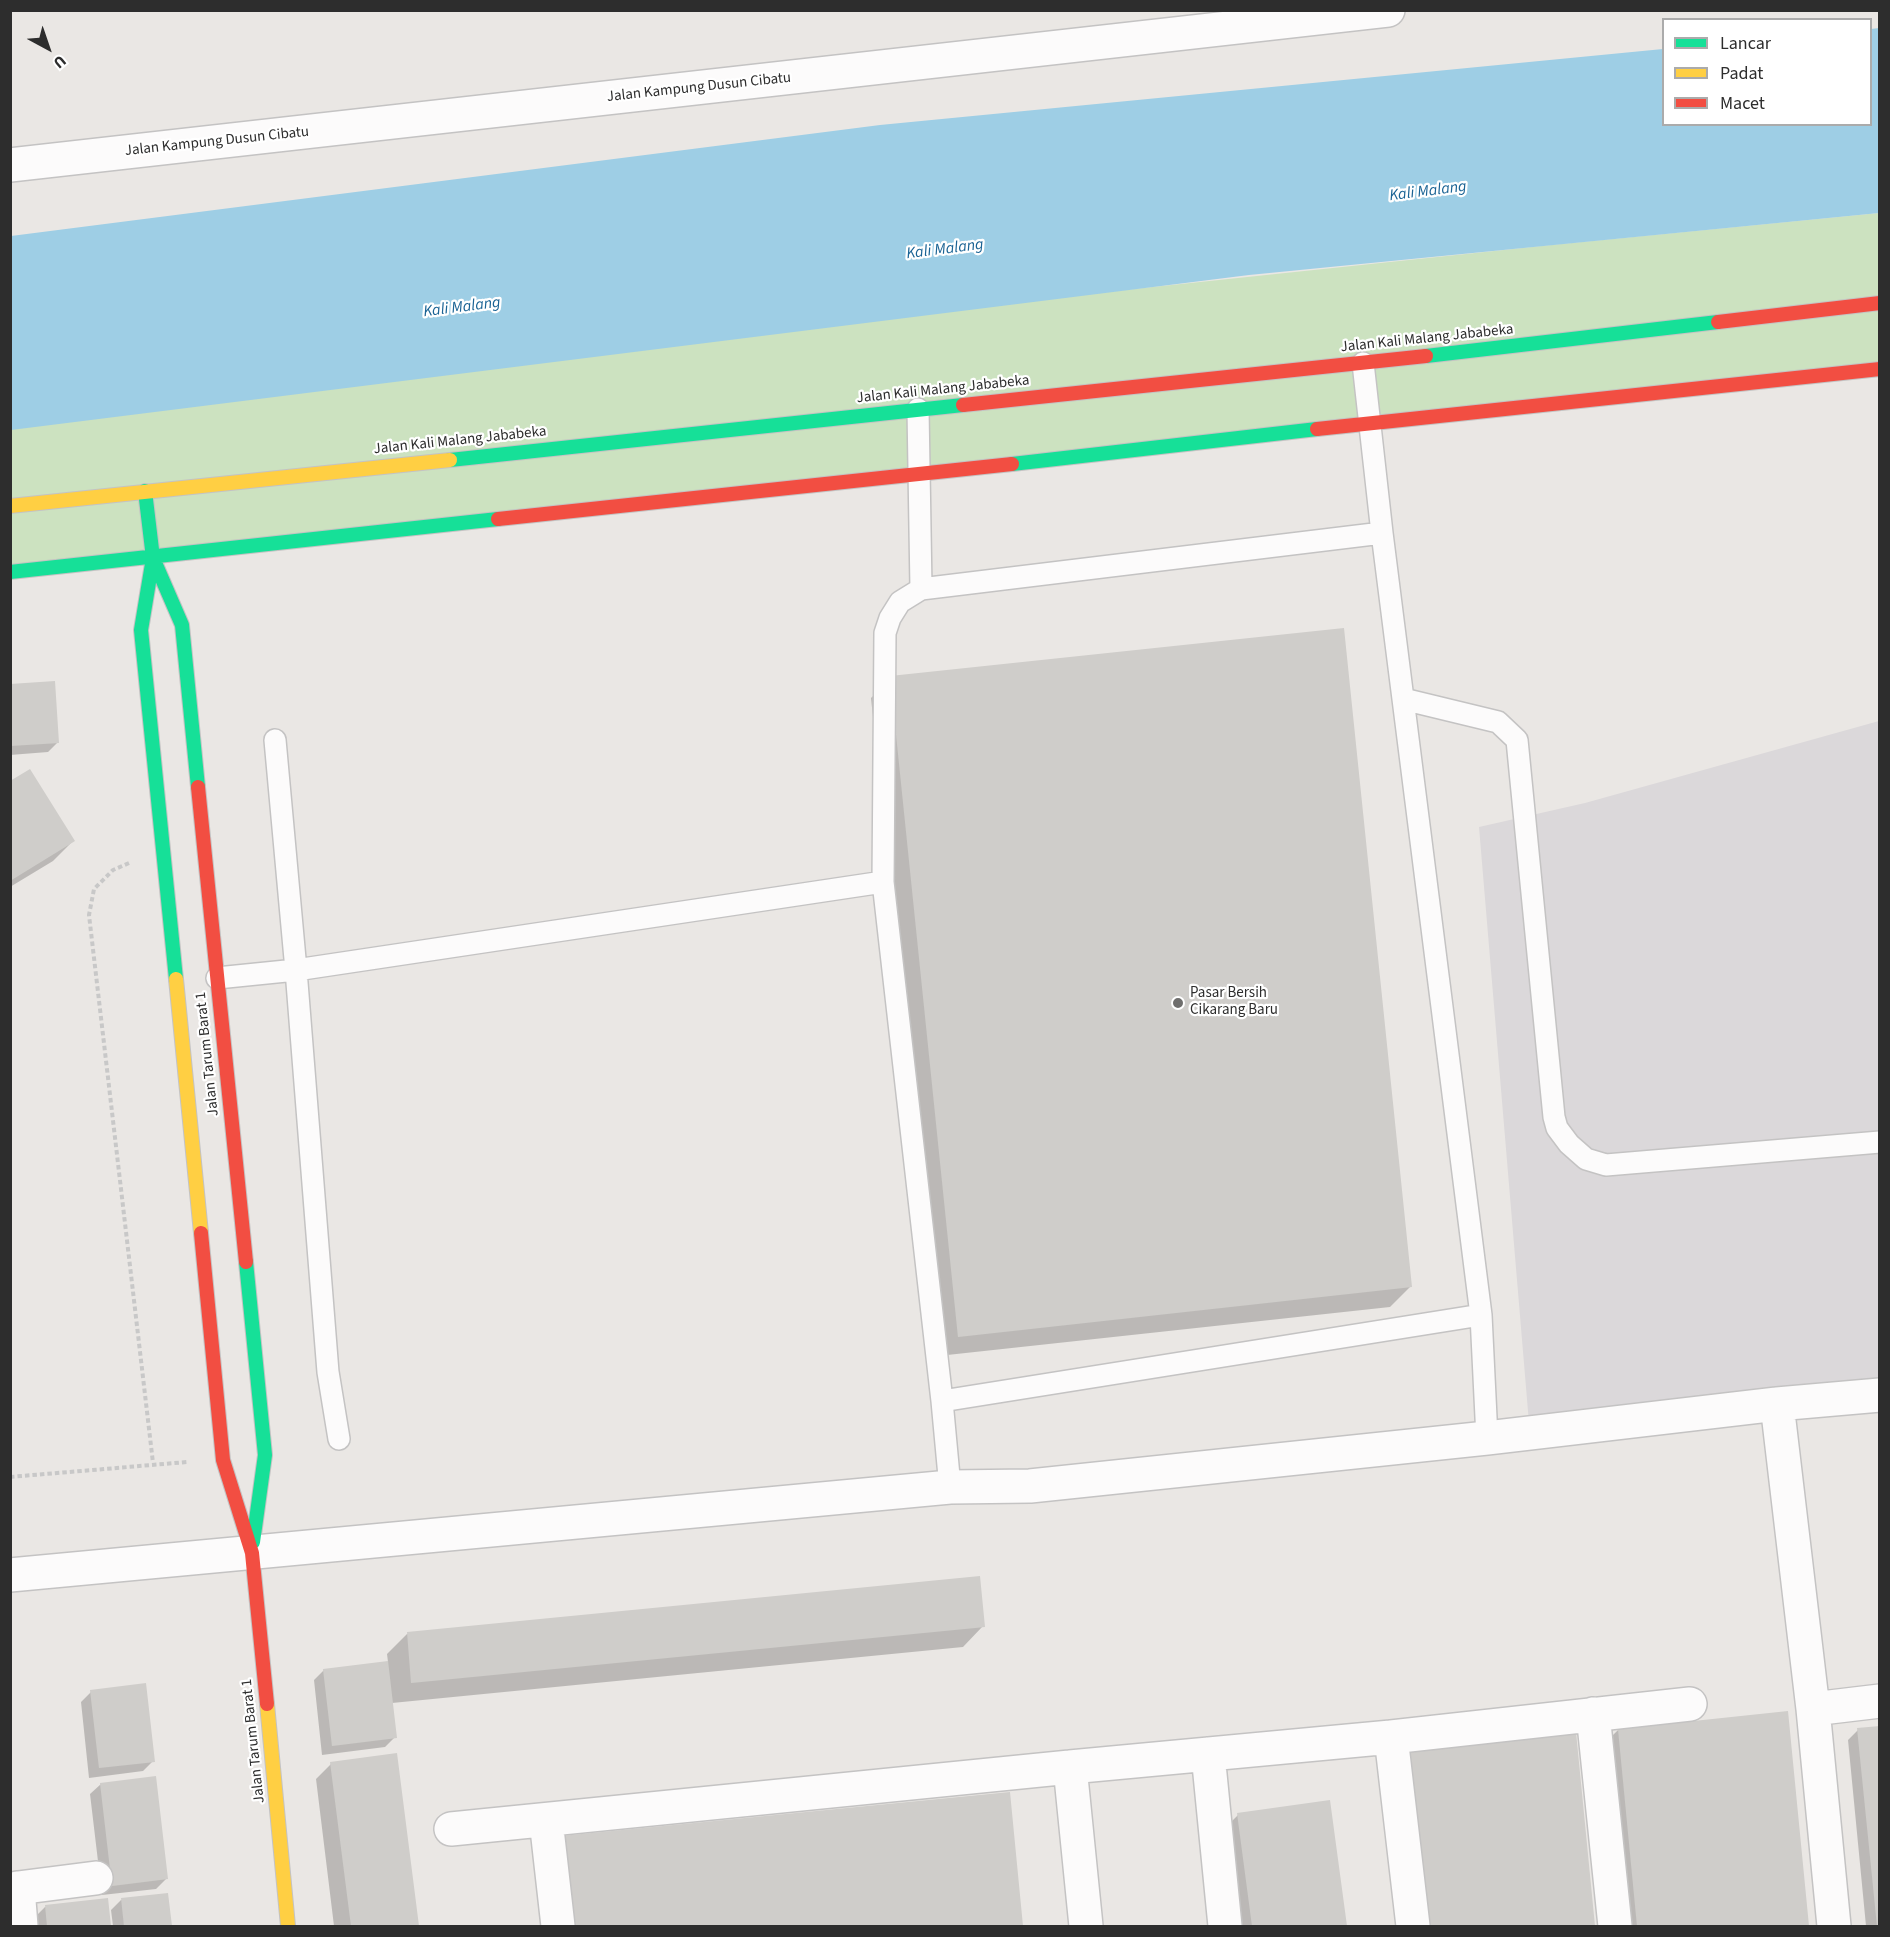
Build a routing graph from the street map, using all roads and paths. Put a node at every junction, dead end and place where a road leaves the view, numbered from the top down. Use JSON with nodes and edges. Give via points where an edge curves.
{"nodes":[{"id":1,"x":1388,"y":10,"type":"edge"},
{"id":2,"x":10,"y":165,"type":"edge"},
{"id":3,"x":1880,"y":303,"type":"edge"},
{"id":4,"x":1363,"y":363,"type":"junction"},
{"id":5,"x":1880,"y":369,"type":"edge"},
{"id":6,"x":918,"y":409,"type":"junction"},
{"id":7,"x":1370,"y":423,"type":"junction"},
{"id":8,"x":919,"y":474,"type":"junction"},
{"id":9,"x":146,"y":491,"type":"junction"},
{"id":10,"x":10,"y":506,"type":"edge"},
{"id":11,"x":1382,"y":533,"type":"junction"},
{"id":12,"x":153,"y":558,"type":"junction"},
{"id":13,"x":10,"y":572,"type":"edge"},
{"id":14,"x":921,"y":589,"type":"junction"},
{"id":15,"x":1403,"y":699,"type":"junction"},
{"id":16,"x":275,"y":740,"type":"dead end"},
{"id":17,"x":163,"y":848,"type":"junction"},
{"id":18,"x":883,"y":882,"type":"junction"},
{"id":19,"x":296,"y":970,"type":"junction"},
{"id":20,"x":217,"y":978,"type":"junction"},
{"id":21,"x":1880,"y":1142,"type":"edge"},
{"id":22,"x":1481,"y":1315,"type":"junction"},
{"id":23,"x":1880,"y":1395,"type":"edge"},
{"id":24,"x":942,"y":1401,"type":"junction"},
{"id":25,"x":1777,"y":1404,"type":"junction"},
{"id":26,"x":1487,"y":1438,"type":"junction"},
{"id":27,"x":339,"y":1439,"type":"dead end"},
{"id":28,"x":223,"y":1460,"type":"junction"},
{"id":29,"x":153,"y":1463,"type":"junction"},
{"id":30,"x":10,"y":1477,"type":"edge"},
{"id":31,"x":950,"y":1487,"type":"junction"},
{"id":32,"x":252,"y":1553,"type":"junction"},
{"id":33,"x":10,"y":1575,"type":"edge"},
{"id":34,"x":1880,"y":1701,"type":"edge"},
{"id":35,"x":1690,"y":1704,"type":"dead end"},
{"id":36,"x":1813,"y":1709,"type":"junction"},
{"id":37,"x":1593,"y":1714,"type":"junction"},
{"id":38,"x":1391,"y":1737,"type":"junction"},
{"id":39,"x":1208,"y":1754,"type":"junction"},
{"id":40,"x":1070,"y":1767,"type":"junction"},
{"id":41,"x":546,"y":1820,"type":"junction"},
{"id":42,"x":452,"y":1829,"type":"dead end"},
{"id":43,"x":96,"y":1878,"type":"dead end"},
{"id":44,"x":14,"y":1889,"type":"edge"},
{"id":45,"x":21,"y":1926,"type":"edge"},
{"id":46,"x":288,"y":1926,"type":"edge"},
{"id":47,"x":558,"y":1926,"type":"edge"},
{"id":48,"x":1086,"y":1926,"type":"edge"},
{"id":49,"x":1225,"y":1926,"type":"edge"},
{"id":50,"x":1413,"y":1926,"type":"edge"},
{"id":51,"x":1615,"y":1926,"type":"edge"},
{"id":52,"x":1834,"y":1926,"type":"edge"}],
"edges":[{"from":1,"to":2,"type":"street","name":"Jalan Kampung Dusun Cibatu"},
{"from":3,"to":4,"type":"main road","name":"Jalan Kali Malang Jababeka"},
{"from":4,"to":6,"type":"main road","name":"Jalan Kali Malang Jababeka"},
{"from":4,"to":7,"type":"lane"},
{"from":5,"to":7,"type":"main road"},
{"from":6,"to":8,"type":"lane"},
{"from":6,"to":9,"type":"main road","name":"Jalan Kali Malang Jababeka"},
{"from":7,"to":8,"type":"main road"},
{"from":7,"to":11,"type":"lane"},
{"from":8,"to":12,"type":"main road"},
{"from":8,"to":14,"type":"lane"},
{"from":9,"to":10,"type":"main road","name":"Jalan Kali Malang Jababeka"},
{"from":9,"to":12,"type":"main road","name":"Jalan Tarum Barat 1"},
{"from":11,"to":14,"type":"lane"},
{"from":11,"to":15,"type":"lane"},
{"from":12,"to":13,"type":"main road"},
{"from":12,"to":17,"type":"main road","name":"Jalan Tarum Barat 1","via":[[141,630]]},
{"from":12,"to":20,"type":"main road","name":"Jalan Tarum Barat 1","via":[[182,625]]},
{"from":14,"to":18,"type":"lane","via":[[900,602],[885,633]]},
{"from":15,"to":21,"type":"lane","via":[[1498,722],[1517,740],[1554,1117],[1569,1144],[1586,1159],[1606,1165]]},
{"from":15,"to":22,"type":"lane"},
{"from":16,"to":19,"type":"lane"},
{"from":17,"to":28,"type":"main road","name":"Jalan Tarum Barat 1"},
{"from":17,"to":29,"type":"path","via":[[113,870],[94,889],[89,915]]},
{"from":18,"to":19,"type":"lane"},
{"from":18,"to":24,"type":"lane"},
{"from":19,"to":20,"type":"lane"},
{"from":19,"to":27,"type":"lane","via":[[328,1372]]},
{"from":20,"to":32,"type":"main road","name":"Jalan Tarum Barat 1","via":[[265,1455]]},
{"from":22,"to":24,"type":"lane"},
{"from":22,"to":26,"type":"lane"},
{"from":23,"to":25,"type":"street"},
{"from":24,"to":31,"type":"lane"},
{"from":25,"to":26,"type":"street"},
{"from":25,"to":36,"type":"street"},
{"from":26,"to":31,"type":"street","via":[[1030,1486]]},
{"from":28,"to":29,"type":"path"},
{"from":28,"to":32,"type":"main road","name":"Jalan Tarum Barat 1"},
{"from":29,"to":30,"type":"path"},
{"from":31,"to":32,"type":"street"},
{"from":32,"to":33,"type":"street"},
{"from":32,"to":46,"type":"main road","name":"Jalan Tarum Barat 1"},
{"from":34,"to":36,"type":"street"},
{"from":35,"to":37,"type":"street"},
{"from":36,"to":52,"type":"street"},
{"from":37,"to":38,"type":"street"},
{"from":37,"to":51,"type":"street"},
{"from":38,"to":39,"type":"street"},
{"from":38,"to":50,"type":"street"},
{"from":39,"to":40,"type":"street"},
{"from":39,"to":49,"type":"street"},
{"from":40,"to":41,"type":"street"},
{"from":40,"to":48,"type":"street"},
{"from":41,"to":42,"type":"street"},
{"from":41,"to":47,"type":"street"},
{"from":43,"to":44,"type":"street"},
{"from":44,"to":45,"type":"street"}]}
